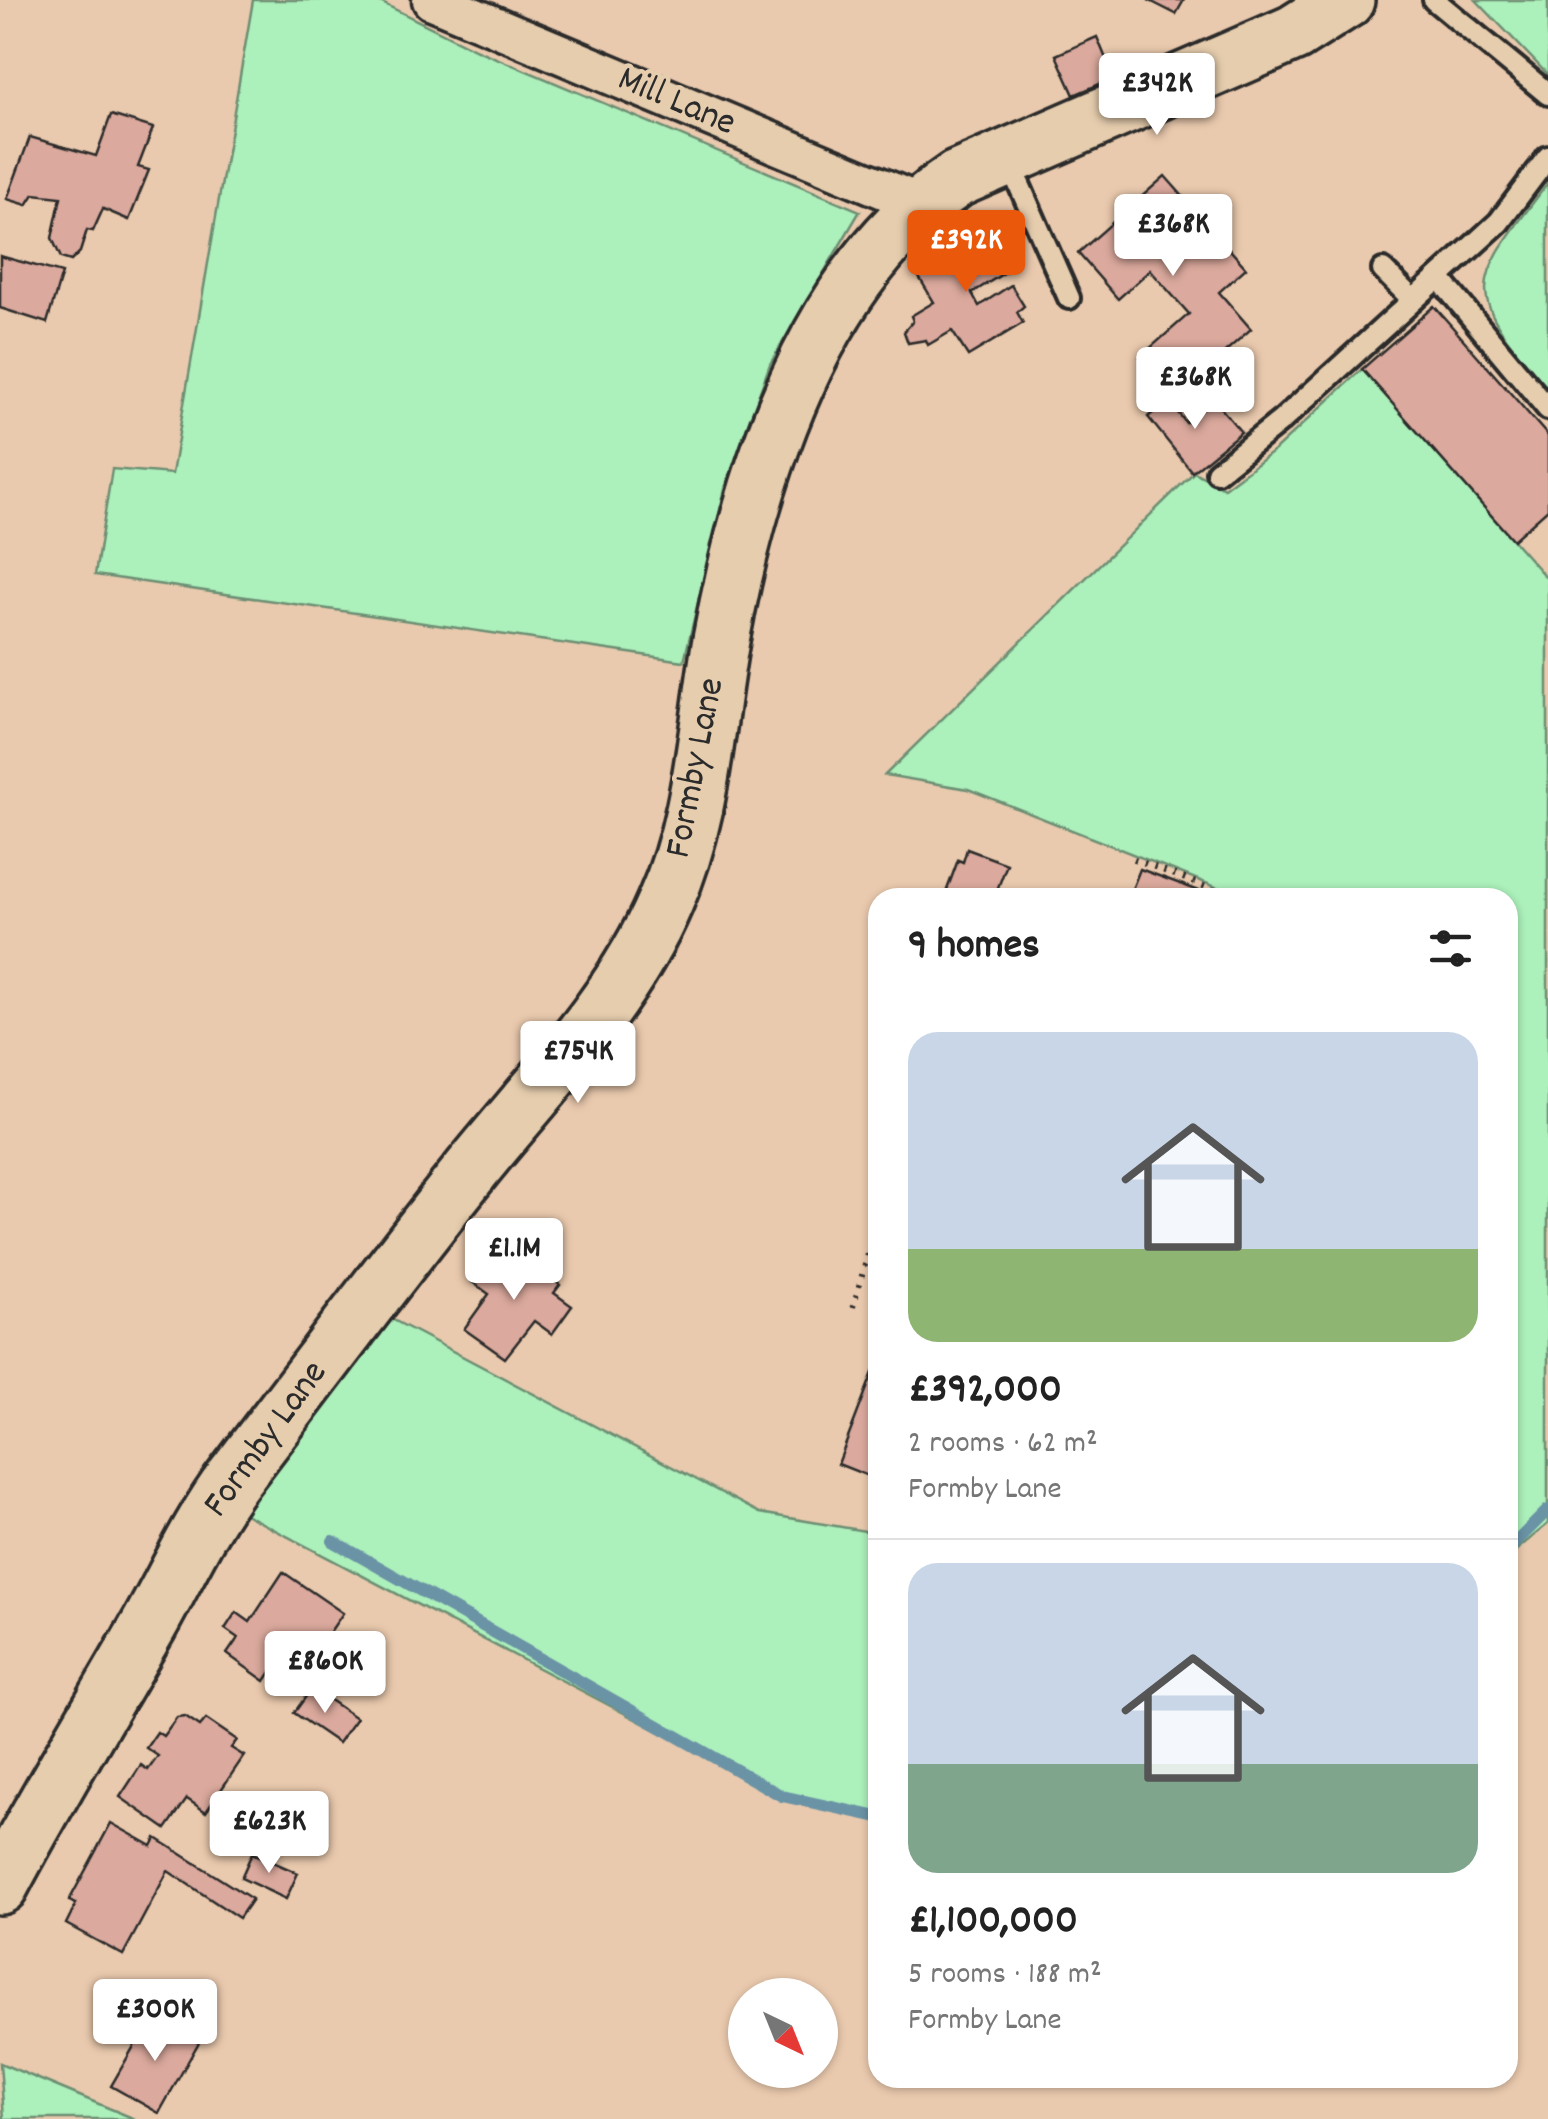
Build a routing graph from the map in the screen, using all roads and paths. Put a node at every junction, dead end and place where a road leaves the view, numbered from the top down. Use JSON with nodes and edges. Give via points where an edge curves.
{"nodes":[{"id":1,"x":432,"y":0,"type":"edge"},
{"id":2,"x":1346,"y":0,"type":"edge"},
{"id":3,"x":1434,"y":0,"type":"edge"},
{"id":4,"x":1548,"y":94,"type":"edge"},
{"id":5,"x":1006,"y":156,"type":"junction"},
{"id":6,"x":1548,"y":157,"type":"edge"},
{"id":7,"x":920,"y":204,"type":"junction"},
{"id":8,"x":1382,"y":270,"type":"dead end"},
{"id":9,"x":1439,"y":278,"type":"junction"},
{"id":10,"x":1069,"y":298,"type":"dead end"},
{"id":11,"x":1413,"y":300,"type":"junction"},
{"id":12,"x":1548,"y":409,"type":"edge"},
{"id":13,"x":1218,"y":472,"type":"dead end"},
{"id":14,"x":1134,"y":859,"type":"dead end"},
{"id":15,"x":1208,"y":888,"type":"edge"},
{"id":16,"x":868,"y":1254,"type":"edge"},
{"id":17,"x":853,"y":1307,"type":"dead end"},
{"id":18,"x":0,"y":1886,"type":"edge"}],
"edges":[{"from":1,"to":7,"type":"street","name":"Mill Lane"},
{"from":2,"to":5,"type":"main road","name":"Formby Lane","via":[[1294,33]]},
{"from":3,"to":4,"type":"lane"},
{"from":5,"to":7,"type":"main road","name":"Formby Lane"},
{"from":5,"to":10,"type":"lane"},
{"from":6,"to":9,"type":"lane","via":[[1499,222]]},
{"from":7,"to":18,"type":"main road","name":"Formby Lane","via":[[842,303],[802,374],[768,462],[721,640],[693,825],[644,945],[596,1016],[228,1485]]},
{"from":8,"to":11,"type":"lane"},
{"from":9,"to":11,"type":"lane"},
{"from":9,"to":12,"type":"lane"},
{"from":11,"to":13,"type":"lane"},
{"from":14,"to":15,"type":"path"},
{"from":16,"to":17,"type":"path"}]}
